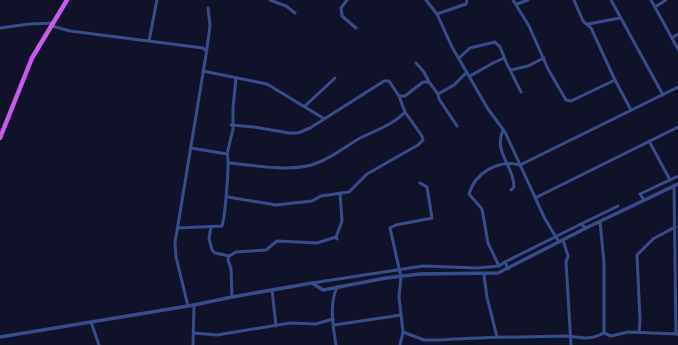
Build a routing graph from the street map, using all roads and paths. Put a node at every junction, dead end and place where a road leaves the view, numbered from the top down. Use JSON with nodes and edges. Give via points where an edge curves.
{"nodes":[{"id":1,"x":66,"y":0,"type":"edge"},
{"id":2,"x":157,"y":0,"type":"edge"},
{"id":3,"x":270,"y":0,"type":"edge"},
{"id":4,"x":347,"y":0,"type":"edge"},
{"id":5,"x":426,"y":0,"type":"edge"},
{"id":6,"x":468,"y":0,"type":"edge"},
{"id":7,"x":513,"y":0,"type":"edge"},
{"id":8,"x":528,"y":0,"type":"edge"},
{"id":9,"x":574,"y":0,"type":"edge"},
{"id":10,"x":611,"y":0,"type":"edge"},
{"id":11,"x":651,"y":0,"type":"edge"},
{"id":12,"x":666,"y":0,"type":"edge"},
{"id":13,"x":517,"y":4,"type":"junction"},
{"id":14,"x":656,"y":7,"type":"junction"},
{"id":15,"x":208,"y":8,"type":"dead end"},
{"id":16,"x":296,"y":13,"type":"dead end"},
{"id":17,"x":437,"y":14,"type":"junction"},
{"id":18,"x":620,"y":18,"type":"junction"},
{"id":19,"x":52,"y":24,"type":"junction"},
{"id":20,"x":588,"y":24,"type":"junction"},
{"id":21,"x":0,"y":28,"type":"edge"},
{"id":22,"x":356,"y":28,"type":"dead end"},
{"id":23,"x":678,"y":34,"type":"edge"},
{"id":24,"x":672,"y":38,"type":"junction"},
{"id":25,"x":149,"y":41,"type":"junction"},
{"id":26,"x":678,"y":49,"type":"edge"},
{"id":27,"x":206,"y":51,"type":"junction"},
{"id":28,"x":459,"y":58,"type":"junction"},
{"id":29,"x":544,"y":58,"type":"junction"},
{"id":30,"x":505,"y":59,"type":"junction"},
{"id":31,"x":416,"y":63,"type":"dead end"},
{"id":32,"x":511,"y":70,"type":"junction"},
{"id":33,"x":203,"y":71,"type":"junction"},
{"id":34,"x":467,"y":72,"type":"junction"},
{"id":35,"x":470,"y":76,"type":"junction"},
{"id":36,"x":236,"y":78,"type":"junction"},
{"id":37,"x":336,"y":78,"type":"dead end"},
{"id":38,"x":615,"y":80,"type":"junction"},
{"id":39,"x":429,"y":82,"type":"junction"},
{"id":40,"x":678,"y":87,"type":"edge"},
{"id":41,"x":521,"y":92,"type":"dead end"},
{"id":42,"x":438,"y":94,"type":"junction"},
{"id":43,"x":662,"y":95,"type":"junction"},
{"id":44,"x":399,"y":96,"type":"junction"},
{"id":45,"x":305,"y":106,"type":"junction"},
{"id":46,"x":631,"y":110,"type":"junction"},
{"id":47,"x":405,"y":112,"type":"junction"},
{"id":48,"x":323,"y":118,"type":"junction"},
{"id":49,"x":231,"y":125,"type":"junction"},
{"id":50,"x":457,"y":126,"type":"dead end"},
{"id":51,"x":678,"y":127,"type":"edge"},
{"id":52,"x":503,"y":130,"type":"junction"},
{"id":53,"x":0,"y":138,"type":"edge"},
{"id":54,"x":649,"y":141,"type":"junction"},
{"id":55,"x":191,"y":148,"type":"junction"},
{"id":56,"x":227,"y":154,"type":"junction"},
{"id":57,"x":229,"y":163,"type":"junction"},
{"id":58,"x":505,"y":163,"type":"junction"},
{"id":59,"x":520,"y":165,"type":"junction"},
{"id":60,"x":678,"y":176,"type":"edge"},
{"id":61,"x":670,"y":180,"type":"junction"},
{"id":62,"x":420,"y":183,"type":"dead end"},
{"id":63,"x":676,"y":185,"type":"edge"},
{"id":64,"x":511,"y":190,"type":"dead end"},
{"id":65,"x":340,"y":193,"type":"junction"},
{"id":66,"x":228,"y":197,"type":"junction"},
{"id":67,"x":535,"y":198,"type":"junction"},
{"id":68,"x":644,"y":200,"type":"junction"},
{"id":69,"x":618,"y":206,"type":"dead end"},
{"id":70,"x":600,"y":222,"type":"junction"},
{"id":71,"x":580,"y":224,"type":"junction"},
{"id":72,"x":211,"y":227,"type":"junction"},
{"id":73,"x":675,"y":227,"type":"junction"},
{"id":74,"x":178,"y":228,"type":"junction"},
{"id":75,"x":586,"y":228,"type":"junction"},
{"id":76,"x":555,"y":237,"type":"junction"},
{"id":77,"x":563,"y":240,"type":"junction"},
{"id":78,"x":559,"y":242,"type":"junction"},
{"id":79,"x":229,"y":256,"type":"junction"},
{"id":80,"x":505,"y":262,"type":"junction"},
{"id":81,"x":499,"y":266,"type":"junction"},
{"id":82,"x":399,"y":270,"type":"junction"},
{"id":83,"x":508,"y":270,"type":"junction"},
{"id":84,"x":484,"y":275,"type":"junction"},
{"id":85,"x":401,"y":277,"type":"junction"},
{"id":86,"x":312,"y":283,"type":"junction"},
{"id":87,"x":337,"y":287,"type":"junction"},
{"id":88,"x":272,"y":290,"type":"junction"},
{"id":89,"x":232,"y":297,"type":"junction"},
{"id":90,"x":194,"y":305,"type":"junction"},
{"id":91,"x":188,"y":306,"type":"junction"},
{"id":92,"x":401,"y":315,"type":"junction"},
{"id":93,"x":332,"y":318,"type":"junction"},
{"id":94,"x":90,"y":322,"type":"junction"},
{"id":95,"x":334,"y":325,"type":"junction"},
{"id":96,"x":276,"y":326,"type":"junction"},
{"id":97,"x":403,"y":332,"type":"junction"},
{"id":98,"x":638,"y":332,"type":"junction"},
{"id":99,"x":194,"y":333,"type":"junction"},
{"id":100,"x":604,"y":333,"type":"junction"},
{"id":101,"x":677,"y":334,"type":"edge"},
{"id":102,"x":571,"y":336,"type":"junction"},
{"id":103,"x":0,"y":337,"type":"edge"},
{"id":104,"x":497,"y":337,"type":"junction"},
{"id":105,"x":99,"y":345,"type":"edge"},
{"id":106,"x":193,"y":345,"type":"edge"},
{"id":107,"x":336,"y":345,"type":"edge"},
{"id":108,"x":400,"y":345,"type":"edge"},
{"id":109,"x":571,"y":345,"type":"edge"}],
"edges":[{"from":1,"to":19,"type":"highway"},
{"from":2,"to":25,"type":"street"},
{"from":3,"to":16,"type":"street"},
{"from":4,"to":22,"type":"street","via":[[341,8],[342,16]]},
{"from":5,"to":17,"type":"street"},
{"from":6,"to":17,"type":"street","via":[[466,4]]},
{"from":7,"to":13,"type":"street"},
{"from":8,"to":13,"type":"street"},
{"from":9,"to":20,"type":"street","via":[[583,21]]},
{"from":10,"to":18,"type":"street"},
{"from":11,"to":14,"type":"street"},
{"from":12,"to":14,"type":"street"},
{"from":13,"to":29,"type":"street"},
{"from":14,"to":24,"type":"street"},
{"from":15,"to":27,"type":"street","via":[[210,26]]},
{"from":17,"to":28,"type":"street"},
{"from":18,"to":20,"type":"street"},
{"from":18,"to":43,"type":"street"},
{"from":19,"to":21,"type":"street"},
{"from":19,"to":25,"type":"street","via":[[70,31]]},
{"from":19,"to":53,"type":"highway","via":[[32,58]]},
{"from":20,"to":38,"type":"street"},
{"from":23,"to":24,"type":"street"},
{"from":24,"to":26,"type":"street"},
{"from":25,"to":27,"type":"street","via":[[203,48]]},
{"from":27,"to":33,"type":"street"},
{"from":28,"to":30,"type":"street","via":[[470,48],[495,42]]},
{"from":28,"to":34,"type":"street"},
{"from":29,"to":32,"type":"street","via":[[528,66]]},
{"from":29,"to":38,"type":"street","via":[[568,101]]},
{"from":30,"to":32,"type":"street"},
{"from":30,"to":35,"type":"street"},
{"from":31,"to":39,"type":"street"},
{"from":32,"to":41,"type":"street"},
{"from":33,"to":36,"type":"street"},
{"from":33,"to":55,"type":"street"},
{"from":34,"to":35,"type":"street"},
{"from":34,"to":42,"type":"street","via":[[456,83]]},
{"from":35,"to":52,"type":"street"},
{"from":36,"to":45,"type":"street","via":[[267,84]]},
{"from":36,"to":49,"type":"street"},
{"from":37,"to":45,"type":"street"},
{"from":38,"to":46,"type":"street"},
{"from":39,"to":42,"type":"street"},
{"from":39,"to":44,"type":"street","via":[[423,82],[405,96]]},
{"from":40,"to":43,"type":"street"},
{"from":42,"to":50,"type":"street"},
{"from":43,"to":46,"type":"street"},
{"from":44,"to":47,"type":"street"},
{"from":44,"to":48,"type":"street","via":[[389,81],[384,81]]},
{"from":45,"to":48,"type":"street"},
{"from":46,"to":59,"type":"street"},
{"from":47,"to":57,"type":"street","via":[[396,120],[316,164],[303,167],[272,167]]},
{"from":47,"to":65,"type":"street","via":[[422,136],[420,144],[367,174],[349,192]]},
{"from":48,"to":49,"type":"street","via":[[310,128],[298,132]]},
{"from":49,"to":56,"type":"street","via":[[233,128]]},
{"from":51,"to":54,"type":"street"},
{"from":52,"to":58,"type":"street","via":[[500,151]]},
{"from":52,"to":59,"type":"street"},
{"from":54,"to":61,"type":"street"},
{"from":54,"to":67,"type":"street"},
{"from":55,"to":56,"type":"street"},
{"from":55,"to":74,"type":"street"},
{"from":56,"to":57,"type":"street"},
{"from":57,"to":66,"type":"street","via":[[226,185]]},
{"from":58,"to":59,"type":"street"},
{"from":58,"to":64,"type":"street","via":[[513,174],[514,187]]},
{"from":58,"to":81,"type":"street","via":[[478,176],[469,193],[482,209],[488,243]]},
{"from":59,"to":67,"type":"street"},
{"from":60,"to":61,"type":"street"},
{"from":61,"to":68,"type":"street","via":[[640,194]]},
{"from":62,"to":82,"type":"street","via":[[427,187],[432,218],[391,228]]},
{"from":63,"to":68,"type":"street"},
{"from":63,"to":73,"type":"street"},
{"from":65,"to":66,"type":"street","via":[[321,196],[312,201],[276,205]]},
{"from":65,"to":79,"type":"street","via":[[342,221],[337,238],[317,243],[277,241],[266,250],[236,252]]},
{"from":66,"to":72,"type":"street","via":[[222,226]]},
{"from":67,"to":76,"type":"street"},
{"from":68,"to":70,"type":"street"},
{"from":69,"to":71,"type":"street"},
{"from":70,"to":75,"type":"street"},
{"from":70,"to":100,"type":"street","via":[[604,262]]},
{"from":71,"to":75,"type":"street"},
{"from":71,"to":76,"type":"street"},
{"from":72,"to":74,"type":"street"},
{"from":72,"to":79,"type":"street","via":[[209,238],[212,250]]},
{"from":73,"to":98,"type":"street","via":[[653,239],[637,255],[640,320]]},
{"from":73,"to":101,"type":"street"},
{"from":74,"to":91,"type":"street","via":[[176,257]]},
{"from":75,"to":77,"type":"street"},
{"from":76,"to":78,"type":"street"},
{"from":76,"to":80,"type":"street"},
{"from":77,"to":78,"type":"street"},
{"from":77,"to":102,"type":"street","via":[[568,256],[566,262]]},
{"from":78,"to":83,"type":"street"},
{"from":79,"to":89,"type":"street"},
{"from":80,"to":81,"type":"street"},
{"from":80,"to":83,"type":"street"},
{"from":81,"to":82,"type":"street","via":[[423,266]]},
{"from":82,"to":85,"type":"street"},
{"from":82,"to":86,"type":"street"},
{"from":83,"to":84,"type":"street"},
{"from":84,"to":85,"type":"street","via":[[420,274]]},
{"from":84,"to":104,"type":"street"},
{"from":85,"to":87,"type":"street"},
{"from":85,"to":92,"type":"street"},
{"from":86,"to":87,"type":"street","via":[[323,290]]},
{"from":86,"to":88,"type":"street"},
{"from":87,"to":93,"type":"street","via":[[333,296]]},
{"from":88,"to":89,"type":"street"},
{"from":88,"to":96,"type":"street"},
{"from":89,"to":90,"type":"street"},
{"from":90,"to":91,"type":"street"},
{"from":90,"to":99,"type":"street"},
{"from":91,"to":94,"type":"street"},
{"from":92,"to":95,"type":"street"},
{"from":92,"to":97,"type":"street"},
{"from":93,"to":95,"type":"street"},
{"from":93,"to":96,"type":"street","via":[[316,324],[290,323]]},
{"from":94,"to":103,"type":"street"},
{"from":94,"to":105,"type":"street"},
{"from":95,"to":107,"type":"street"},
{"from":96,"to":99,"type":"street","via":[[217,335]]},
{"from":97,"to":104,"type":"street","via":[[428,340]]},
{"from":97,"to":108,"type":"street"},
{"from":98,"to":100,"type":"street","via":[[611,336]]},
{"from":98,"to":101,"type":"street"},
{"from":99,"to":106,"type":"street"},
{"from":100,"to":102,"type":"street","via":[[585,339]]},
{"from":102,"to":104,"type":"street"},
{"from":102,"to":109,"type":"street"}]}
